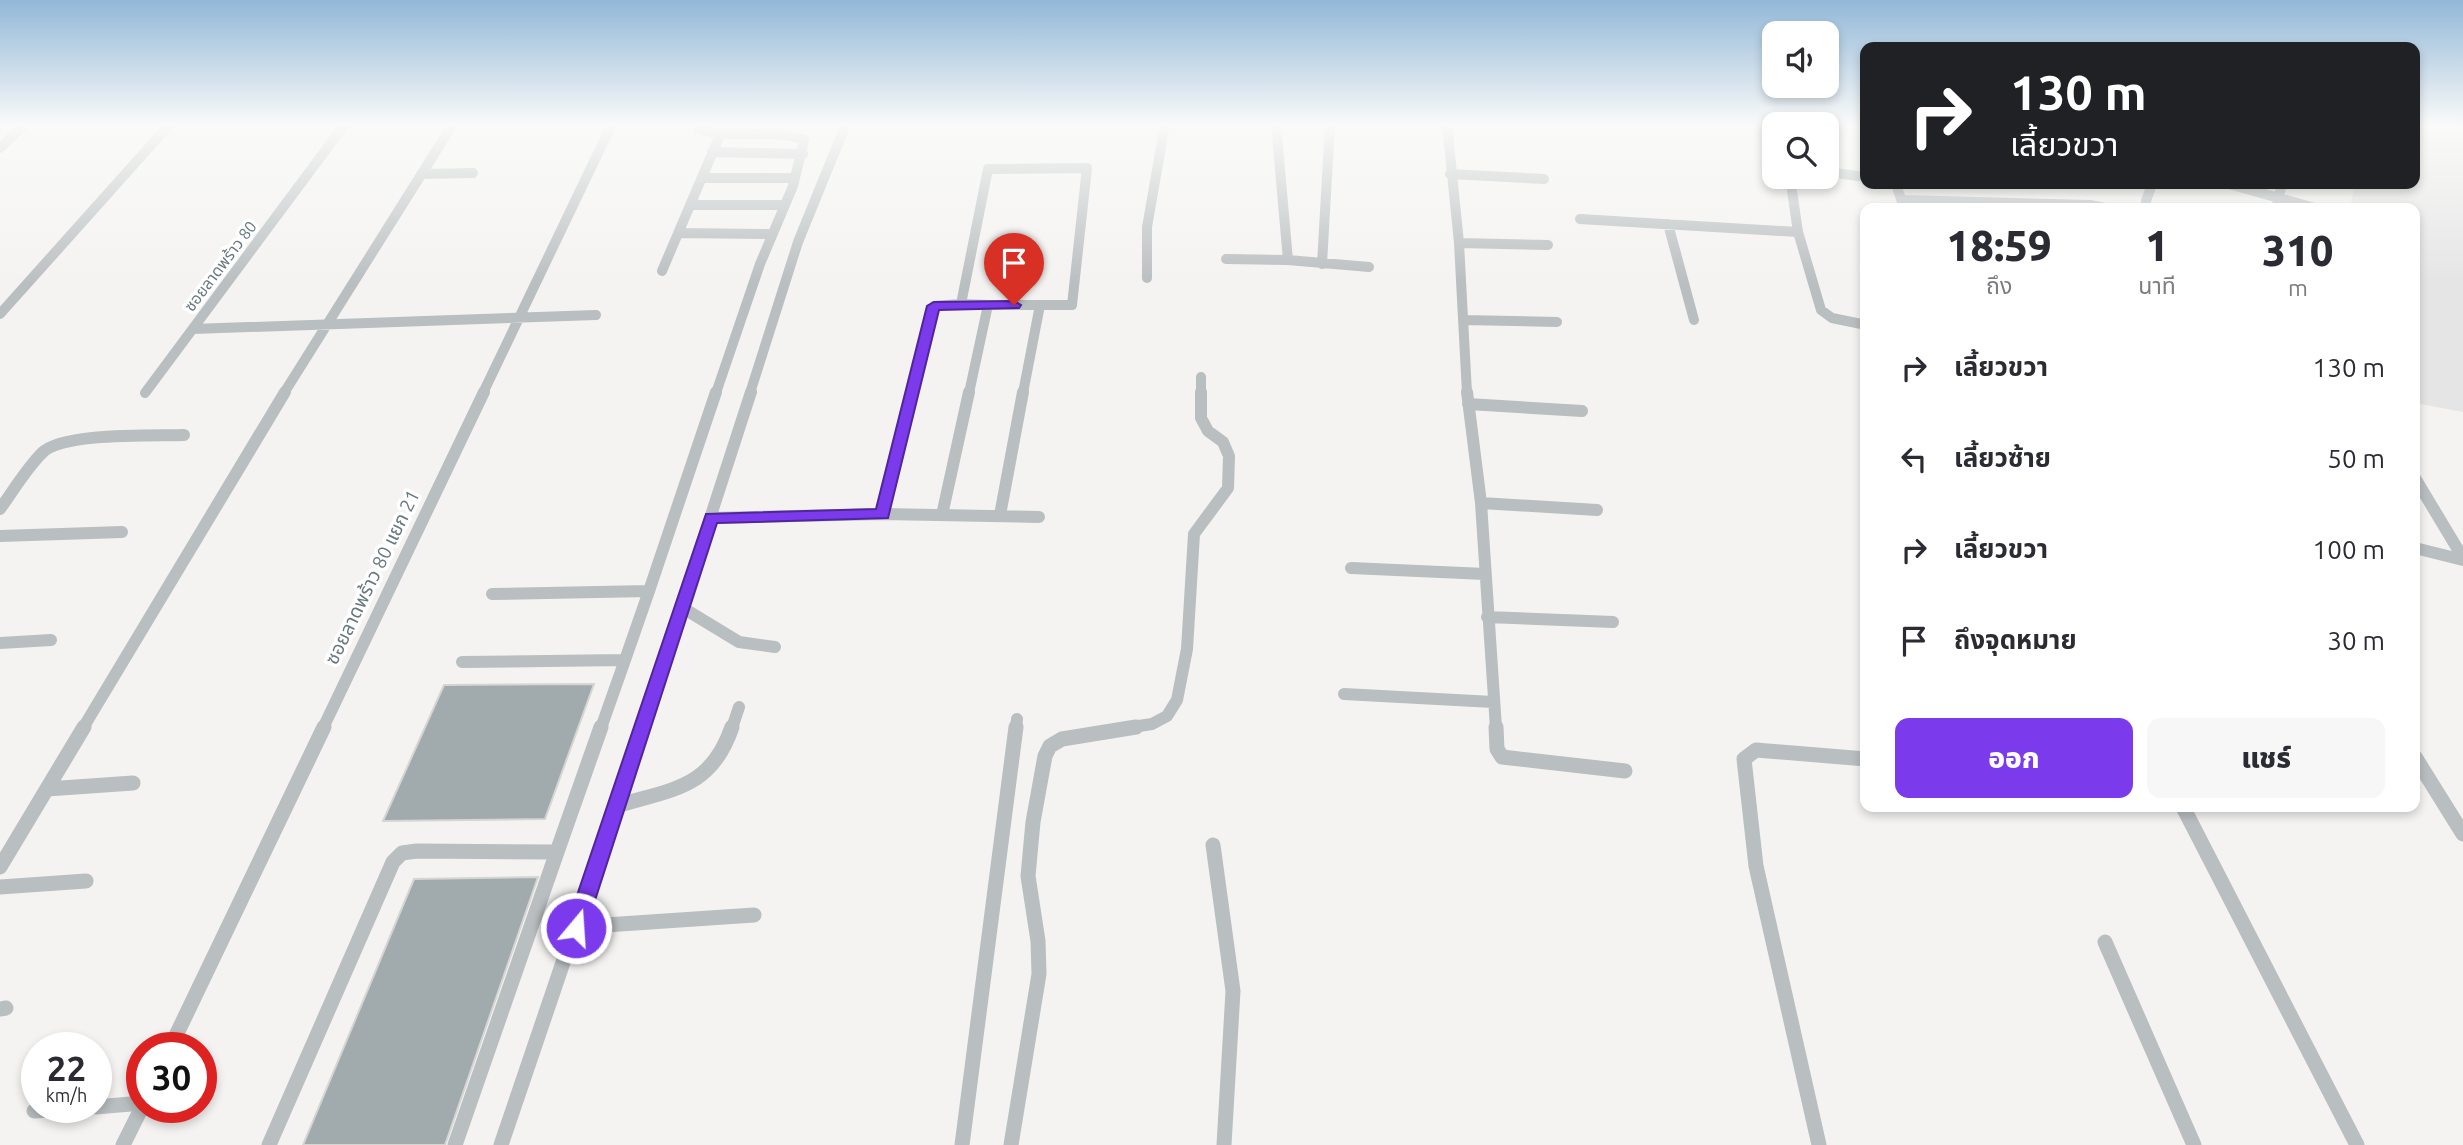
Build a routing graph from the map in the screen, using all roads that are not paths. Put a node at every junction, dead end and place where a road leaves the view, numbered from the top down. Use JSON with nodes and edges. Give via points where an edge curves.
{"nodes":[{"id":1,"x":122,"y":177,"type":"edge"},
{"id":2,"x":305,"y":177,"type":"edge"},
{"id":3,"x":419,"y":177,"type":"edge"},
{"id":4,"x":586,"y":177,"type":"edge"},
{"id":5,"x":824,"y":177,"type":"edge"},
{"id":6,"x":986,"y":177,"type":"edge"},
{"id":7,"x":1086,"y":177,"type":"edge"},
{"id":8,"x":1156,"y":177,"type":"edge"},
{"id":9,"x":1282,"y":177,"type":"edge"},
{"id":10,"x":1328,"y":177,"type":"edge"},
{"id":11,"x":1450,"y":177,"type":"edge"},
{"id":12,"x":1515,"y":177,"type":"edge"},
{"id":13,"x":702,"y":178,"type":"joint"},
{"id":14,"x":795,"y":178,"type":"joint"},
{"id":15,"x":1544,"y":179,"type":"dead end"},
{"id":16,"x":1792,"y":189,"type":"edge"},
{"id":17,"x":2150,"y":189,"type":"edge"},
{"id":18,"x":2242,"y":189,"type":"edge"},
{"id":19,"x":2146,"y":201,"type":"dead end"},
{"id":20,"x":2277,"y":203,"type":"edge"},
{"id":21,"x":690,"y":205,"type":"junction"},
{"id":22,"x":783,"y":205,"type":"junction"},
{"id":23,"x":1580,"y":219,"type":"dead end"},
{"id":24,"x":1668,"y":224,"type":"junction"},
{"id":25,"x":1798,"y":232,"type":"junction"},
{"id":26,"x":678,"y":233,"type":"junction"},
{"id":27,"x":771,"y":234,"type":"junction"},
{"id":28,"x":1459,"y":243,"type":"junction"},
{"id":29,"x":1548,"y":245,"type":"dead end"},
{"id":30,"x":1226,"y":260,"type":"dead end"},
{"id":31,"x":1288,"y":260,"type":"junction"},
{"id":32,"x":1322,"y":264,"type":"junction"},
{"id":33,"x":1369,"y":267,"type":"dead end"},
{"id":34,"x":662,"y":271,"type":"dead end"},
{"id":35,"x":1147,"y":278,"type":"dead end"},
{"id":36,"x":961,"y":304,"type":"junction"},
{"id":37,"x":988,"y":305,"type":"junction"},
{"id":38,"x":1040,"y":305,"type":"junction"},
{"id":39,"x":0,"y":314,"type":"edge"},
{"id":40,"x":596,"y":315,"type":"dead end"},
{"id":41,"x":519,"y":317,"type":"junction"},
{"id":42,"x":1463,"y":320,"type":"junction"},
{"id":43,"x":1694,"y":320,"type":"dead end"},
{"id":44,"x":327,"y":322,"type":"junction"},
{"id":45,"x":1557,"y":322,"type":"dead end"},
{"id":46,"x":1860,"y":324,"type":"edge"},
{"id":47,"x":193,"y":328,"type":"junction"},
{"id":48,"x":1201,"y":377,"type":"dead end"},
{"id":49,"x":145,"y":393,"type":"dead end"},
{"id":50,"x":1468,"y":404,"type":"junction"},
{"id":51,"x":1582,"y":411,"type":"dead end"},
{"id":52,"x":184,"y":435,"type":"dead end"},
{"id":53,"x":2420,"y":486,"type":"edge"},
{"id":54,"x":1481,"y":503,"type":"junction"},
{"id":55,"x":0,"y":509,"type":"edge"},
{"id":56,"x":1597,"y":510,"type":"dead end"},
{"id":57,"x":883,"y":514,"type":"junction"},
{"id":58,"x":942,"y":515,"type":"junction"},
{"id":59,"x":1000,"y":515,"type":"junction"},
{"id":60,"x":1039,"y":517,"type":"dead end"},
{"id":61,"x":712,"y":518,"type":"junction"},
{"id":62,"x":122,"y":532,"type":"dead end"},
{"id":63,"x":0,"y":536,"type":"edge"},
{"id":64,"x":2420,"y":549,"type":"edge"},
{"id":65,"x":2463,"y":559,"type":"edge"},
{"id":66,"x":1351,"y":568,"type":"dead end"},
{"id":67,"x":1485,"y":574,"type":"junction"},
{"id":68,"x":649,"y":591,"type":"junction"},
{"id":69,"x":492,"y":594,"type":"dead end"},
{"id":70,"x":683,"y":608,"type":"junction"},
{"id":71,"x":1487,"y":617,"type":"junction"},
{"id":72,"x":1613,"y":622,"type":"dead end"},
{"id":73,"x":51,"y":640,"type":"dead end"},
{"id":74,"x":0,"y":643,"type":"edge"},
{"id":75,"x":775,"y":647,"type":"dead end"},
{"id":76,"x":625,"y":660,"type":"junction"},
{"id":77,"x":463,"y":662,"type":"dead end"},
{"id":78,"x":1344,"y":694,"type":"dead end"},
{"id":79,"x":1493,"y":702,"type":"junction"},
{"id":80,"x":739,"y":707,"type":"dead end"},
{"id":81,"x":1017,"y":719,"type":"dead end"},
{"id":82,"x":1860,"y":759,"type":"edge"},
{"id":83,"x":2420,"y":765,"type":"edge"},
{"id":84,"x":1625,"y":771,"type":"dead end"},
{"id":85,"x":133,"y":783,"type":"dead end"},
{"id":86,"x":47,"y":789,"type":"junction"},
{"id":87,"x":616,"y":806,"type":"junction"},
{"id":88,"x":2186,"y":812,"type":"edge"},
{"id":89,"x":2463,"y":834,"type":"edge"},
{"id":90,"x":1213,"y":845,"type":"dead end"},
{"id":91,"x":557,"y":852,"type":"junction"},
{"id":92,"x":0,"y":867,"type":"edge"},
{"id":93,"x":86,"y":881,"type":"dead end"},
{"id":94,"x":0,"y":887,"type":"edge"},
{"id":95,"x":754,"y":915,"type":"dead end"},
{"id":96,"x":576,"y":928,"type":"junction"},
{"id":97,"x":2105,"y":942,"type":"dead end"},
{"id":98,"x":178,"y":1032,"type":"edge"},
{"id":99,"x":133,"y":1123,"type":"edge"},
{"id":100,"x":123,"y":1145,"type":"edge"},
{"id":101,"x":269,"y":1145,"type":"edge"},
{"id":102,"x":455,"y":1145,"type":"edge"},
{"id":103,"x":501,"y":1145,"type":"edge"},
{"id":104,"x":962,"y":1145,"type":"edge"},
{"id":105,"x":1011,"y":1145,"type":"edge"},
{"id":106,"x":1224,"y":1145,"type":"edge"},
{"id":107,"x":1819,"y":1145,"type":"edge"},
{"id":108,"x":2194,"y":1145,"type":"edge"},
{"id":109,"x":2357,"y":1145,"type":"edge"}],
"edges":[{"from":1,"to":39,"type":"street"},
{"from":2,"to":47,"type":"street","name":"ซอยลาดพร้าว 80"},
{"from":3,"to":44,"type":"street"},
{"from":4,"to":41,"type":"street","name":"ซอยลาดพร้าว 80 แยก 21"},
{"from":5,"to":61,"type":"street","via":[[798,242]]},
{"from":6,"to":36,"type":"street"},
{"from":7,"to":38,"type":"street","via":[[1072,305]]},
{"from":8,"to":35,"type":"street","via":[[1147,227]]},
{"from":9,"to":31,"type":"street"},
{"from":10,"to":32,"type":"street"},
{"from":11,"to":28,"type":"street"},
{"from":12,"to":15,"type":"street"},
{"from":13,"to":14,"type":"street"},
{"from":13,"to":21,"type":"street"},
{"from":14,"to":22,"type":"street"},
{"from":16,"to":25,"type":"street"},
{"from":17,"to":19,"type":"street"},
{"from":18,"to":20,"type":"street"},
{"from":21,"to":22,"type":"street"},
{"from":21,"to":26,"type":"street"},
{"from":22,"to":27,"type":"street"},
{"from":23,"to":24,"type":"street"},
{"from":24,"to":25,"type":"street"},
{"from":24,"to":43,"type":"street"},
{"from":25,"to":46,"type":"street","via":[[1821,310],[1832,318]]},
{"from":26,"to":27,"type":"street"},
{"from":26,"to":34,"type":"street"},
{"from":27,"to":68,"type":"street"},
{"from":28,"to":29,"type":"street"},
{"from":28,"to":42,"type":"street"},
{"from":30,"to":31,"type":"street"},
{"from":31,"to":32,"type":"street"},
{"from":32,"to":33,"type":"street"},
{"from":36,"to":37,"type":"street"},
{"from":36,"to":57,"type":"street","via":[[934,306]]},
{"from":37,"to":38,"type":"street"},
{"from":37,"to":58,"type":"street"},
{"from":38,"to":59,"type":"street"},
{"from":40,"to":41,"type":"street"},
{"from":41,"to":44,"type":"street"},
{"from":41,"to":98,"type":"street","name":"ซอยลาดพร้าว 80 แยก 21"},
{"from":42,"to":45,"type":"street"},
{"from":42,"to":50,"type":"street"},
{"from":44,"to":47,"type":"street"},
{"from":44,"to":86,"type":"street"},
{"from":47,"to":49,"type":"street","name":"ซอยลาดพร้าว 80"},
{"from":48,"to":105,"type":"street","via":[[1200,418],[1229,456],[1228,488],[1194,534],[1187,649],[1177,700],[1167,716],[1152,724],[1062,738],[1050,746],[1041,772],[1028,876],[1039,974]]},
{"from":50,"to":51,"type":"street"},
{"from":50,"to":54,"type":"street"},
{"from":52,"to":55,"type":"street","via":[[51,445]]},
{"from":53,"to":65,"type":"street"},
{"from":54,"to":56,"type":"street"},
{"from":54,"to":67,"type":"street"},
{"from":57,"to":58,"type":"street"},
{"from":57,"to":61,"type":"street"},
{"from":58,"to":59,"type":"street"},
{"from":59,"to":60,"type":"street"},
{"from":61,"to":70,"type":"street"},
{"from":62,"to":63,"type":"street"},
{"from":64,"to":65,"type":"street"},
{"from":66,"to":67,"type":"street"},
{"from":67,"to":71,"type":"street"},
{"from":68,"to":69,"type":"street"},
{"from":68,"to":76,"type":"street"},
{"from":70,"to":75,"type":"street","via":[[739,642]]},
{"from":70,"to":87,"type":"street"},
{"from":71,"to":72,"type":"street"},
{"from":71,"to":79,"type":"street"},
{"from":73,"to":74,"type":"street"},
{"from":76,"to":77,"type":"street"},
{"from":76,"to":91,"type":"street"},
{"from":78,"to":79,"type":"street"},
{"from":79,"to":84,"type":"street","via":[[1497,749],[1502,757]]},
{"from":80,"to":87,"type":"street","via":[[713,766],[691,779]]},
{"from":81,"to":104,"type":"street"},
{"from":82,"to":107,"type":"street","via":[[1756,751],[1744,759],[1756,866]]},
{"from":83,"to":89,"type":"street"},
{"from":85,"to":86,"type":"street"},
{"from":86,"to":92,"type":"street"},
{"from":87,"to":96,"type":"street"},
{"from":88,"to":109,"type":"street"},
{"from":90,"to":106,"type":"street","via":[[1233,991]]},
{"from":91,"to":101,"type":"street","via":[[416,851],[402,853],[393,862]]},
{"from":91,"to":102,"type":"street"},
{"from":93,"to":94,"type":"street"},
{"from":95,"to":96,"type":"street"},
{"from":96,"to":103,"type":"street"},
{"from":97,"to":108,"type":"street"},
{"from":99,"to":100,"type":"street"}]}
